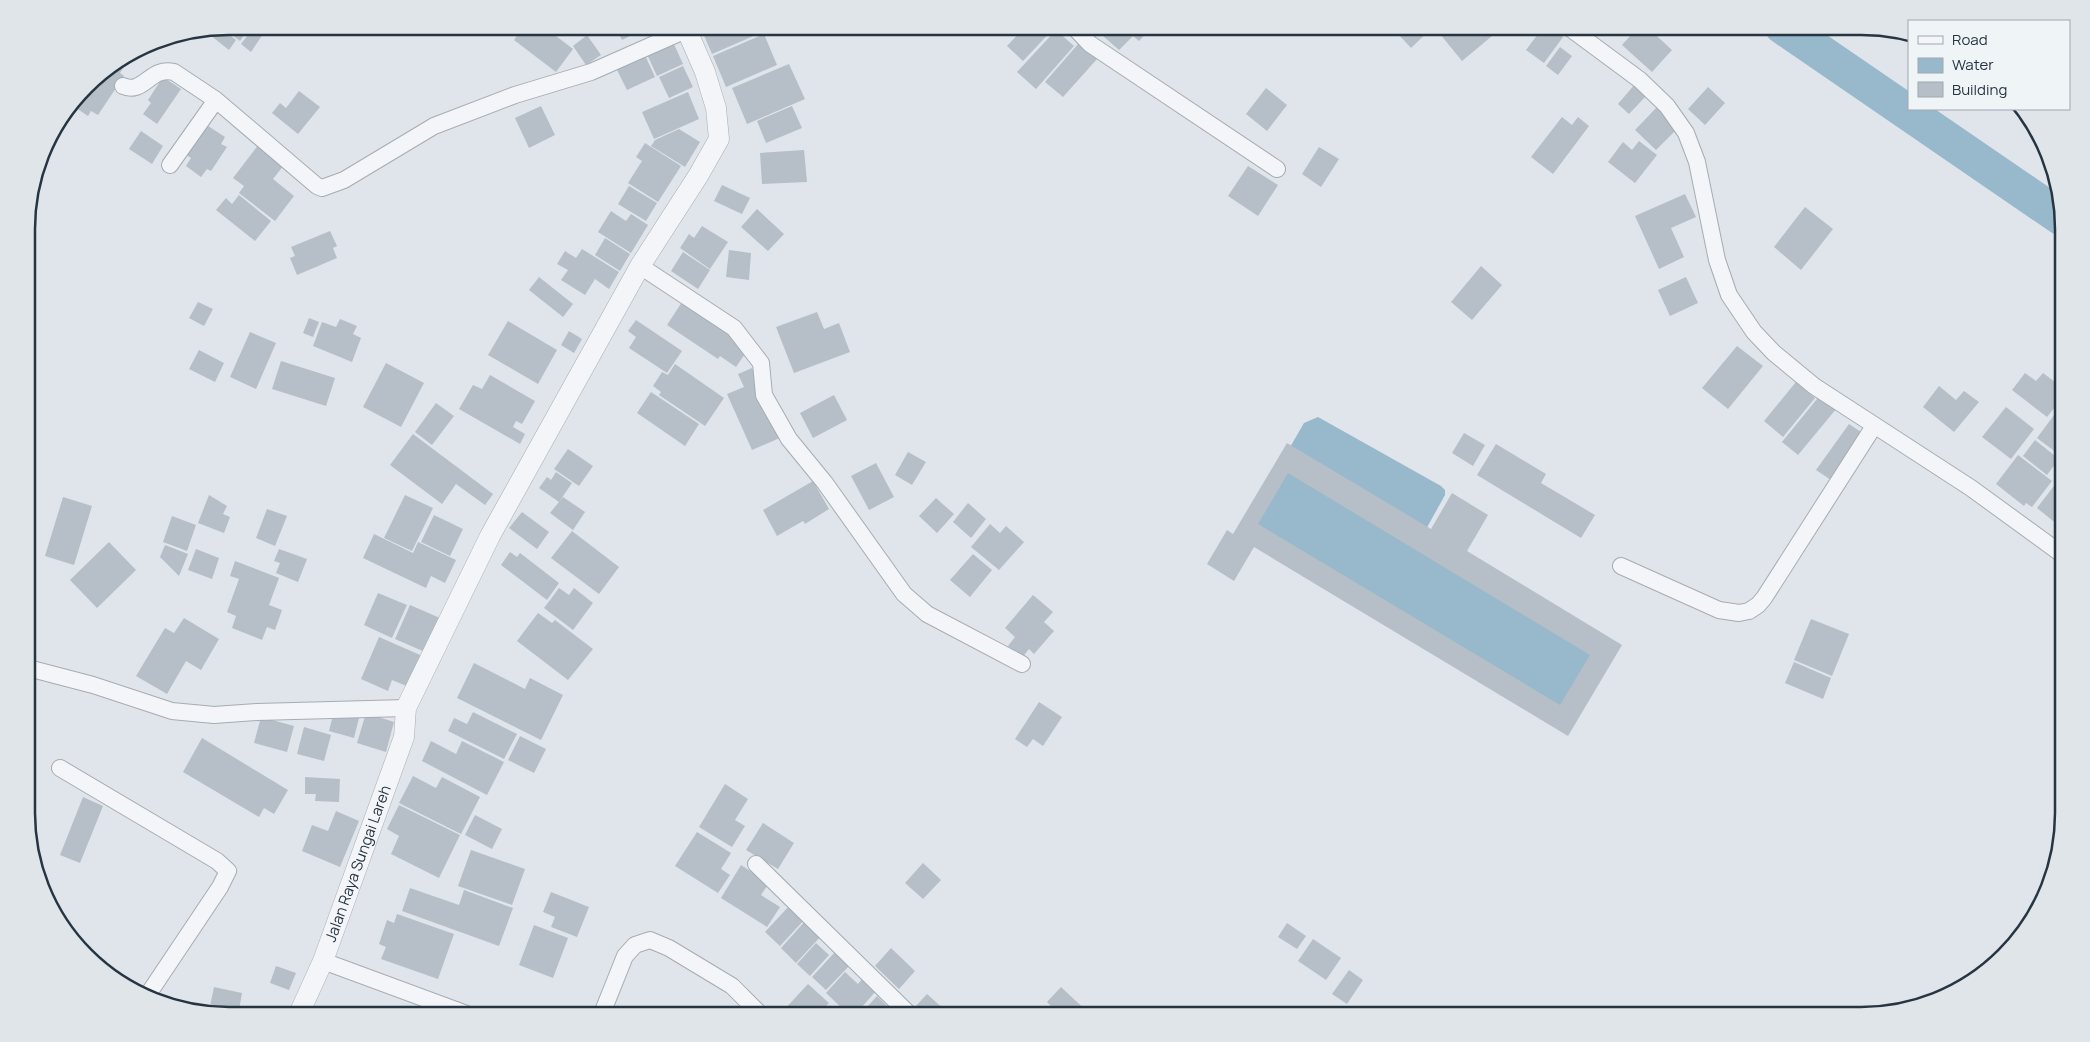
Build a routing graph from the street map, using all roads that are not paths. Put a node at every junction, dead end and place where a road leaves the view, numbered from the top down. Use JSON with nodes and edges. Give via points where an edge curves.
{"nodes":[{"id":1,"x":670,"y":35,"type":"edge"},
{"id":2,"x":688,"y":35,"type":"edge"},
{"id":3,"x":1082,"y":35,"type":"edge"},
{"id":4,"x":1579,"y":35,"type":"edge"},
{"id":5,"x":123,"y":86,"type":"dead end"},
{"id":6,"x":216,"y":100,"type":"junction"},
{"id":7,"x":170,"y":165,"type":"dead end"},
{"id":8,"x":1277,"y":169,"type":"dead end"},
{"id":9,"x":640,"y":266,"type":"junction"},
{"id":10,"x":1874,"y":426,"type":"junction"},
{"id":11,"x":2055,"y":549,"type":"edge"},
{"id":12,"x":1621,"y":566,"type":"dead end"},
{"id":13,"x":1022,"y":664,"type":"dead end"},
{"id":14,"x":35,"y":670,"type":"edge"},
{"id":15,"x":406,"y":708,"type":"junction"},
{"id":16,"x":60,"y":768,"type":"dead end"},
{"id":17,"x":756,"y":864,"type":"dead end"},
{"id":18,"x":323,"y":961,"type":"junction"},
{"id":19,"x":150,"y":990,"type":"edge"},
{"id":20,"x":302,"y":1007,"type":"edge"},
{"id":21,"x":448,"y":1007,"type":"edge"},
{"id":22,"x":605,"y":1007,"type":"edge"},
{"id":23,"x":753,"y":1007,"type":"edge"},
{"id":24,"x":902,"y":1007,"type":"edge"}],
"edges":[{"from":1,"to":6,"type":"street","via":[[591,72],[515,95],[434,126],[344,180],[322,188]]},
{"from":2,"to":9,"type":"street","via":[[716,108],[719,139]]},
{"from":3,"to":8,"type":"street","via":[[1090,44]]},
{"from":4,"to":10,"type":"street","via":[[1640,80],[1667,106],[1686,133],[1698,162],[1717,260],[1729,295],[1754,332],[1814,386]]},
{"from":5,"to":6,"type":"street","via":[[140,86],[167,70]]},
{"from":6,"to":7,"type":"street"},
{"from":9,"to":13,"type":"street","via":[[734,328],[761,363],[764,394],[789,439],[904,594],[926,614]]},
{"from":9,"to":15,"type":"street","via":[[490,536]]},
{"from":10,"to":11,"type":"street","via":[[1971,488]]},
{"from":10,"to":12,"type":"street","via":[[1764,598],[1749,611],[1719,610]]},
{"from":14,"to":15,"type":"street","via":[[93,685],[172,712],[214,715]]},
{"from":15,"to":18,"type":"street","name":"Jalan Raya Sungai Lareh","via":[[404,738]]},
{"from":16,"to":19,"type":"street","via":[[218,861],[228,871]]},
{"from":17,"to":24,"type":"street"},
{"from":18,"to":20,"type":"street","name":"Jalan Raya Sungai Lareh"},
{"from":18,"to":21,"type":"street"},
{"from":22,"to":23,"type":"street","via":[[625,956],[635,945],[650,940],[732,986]]}]}
